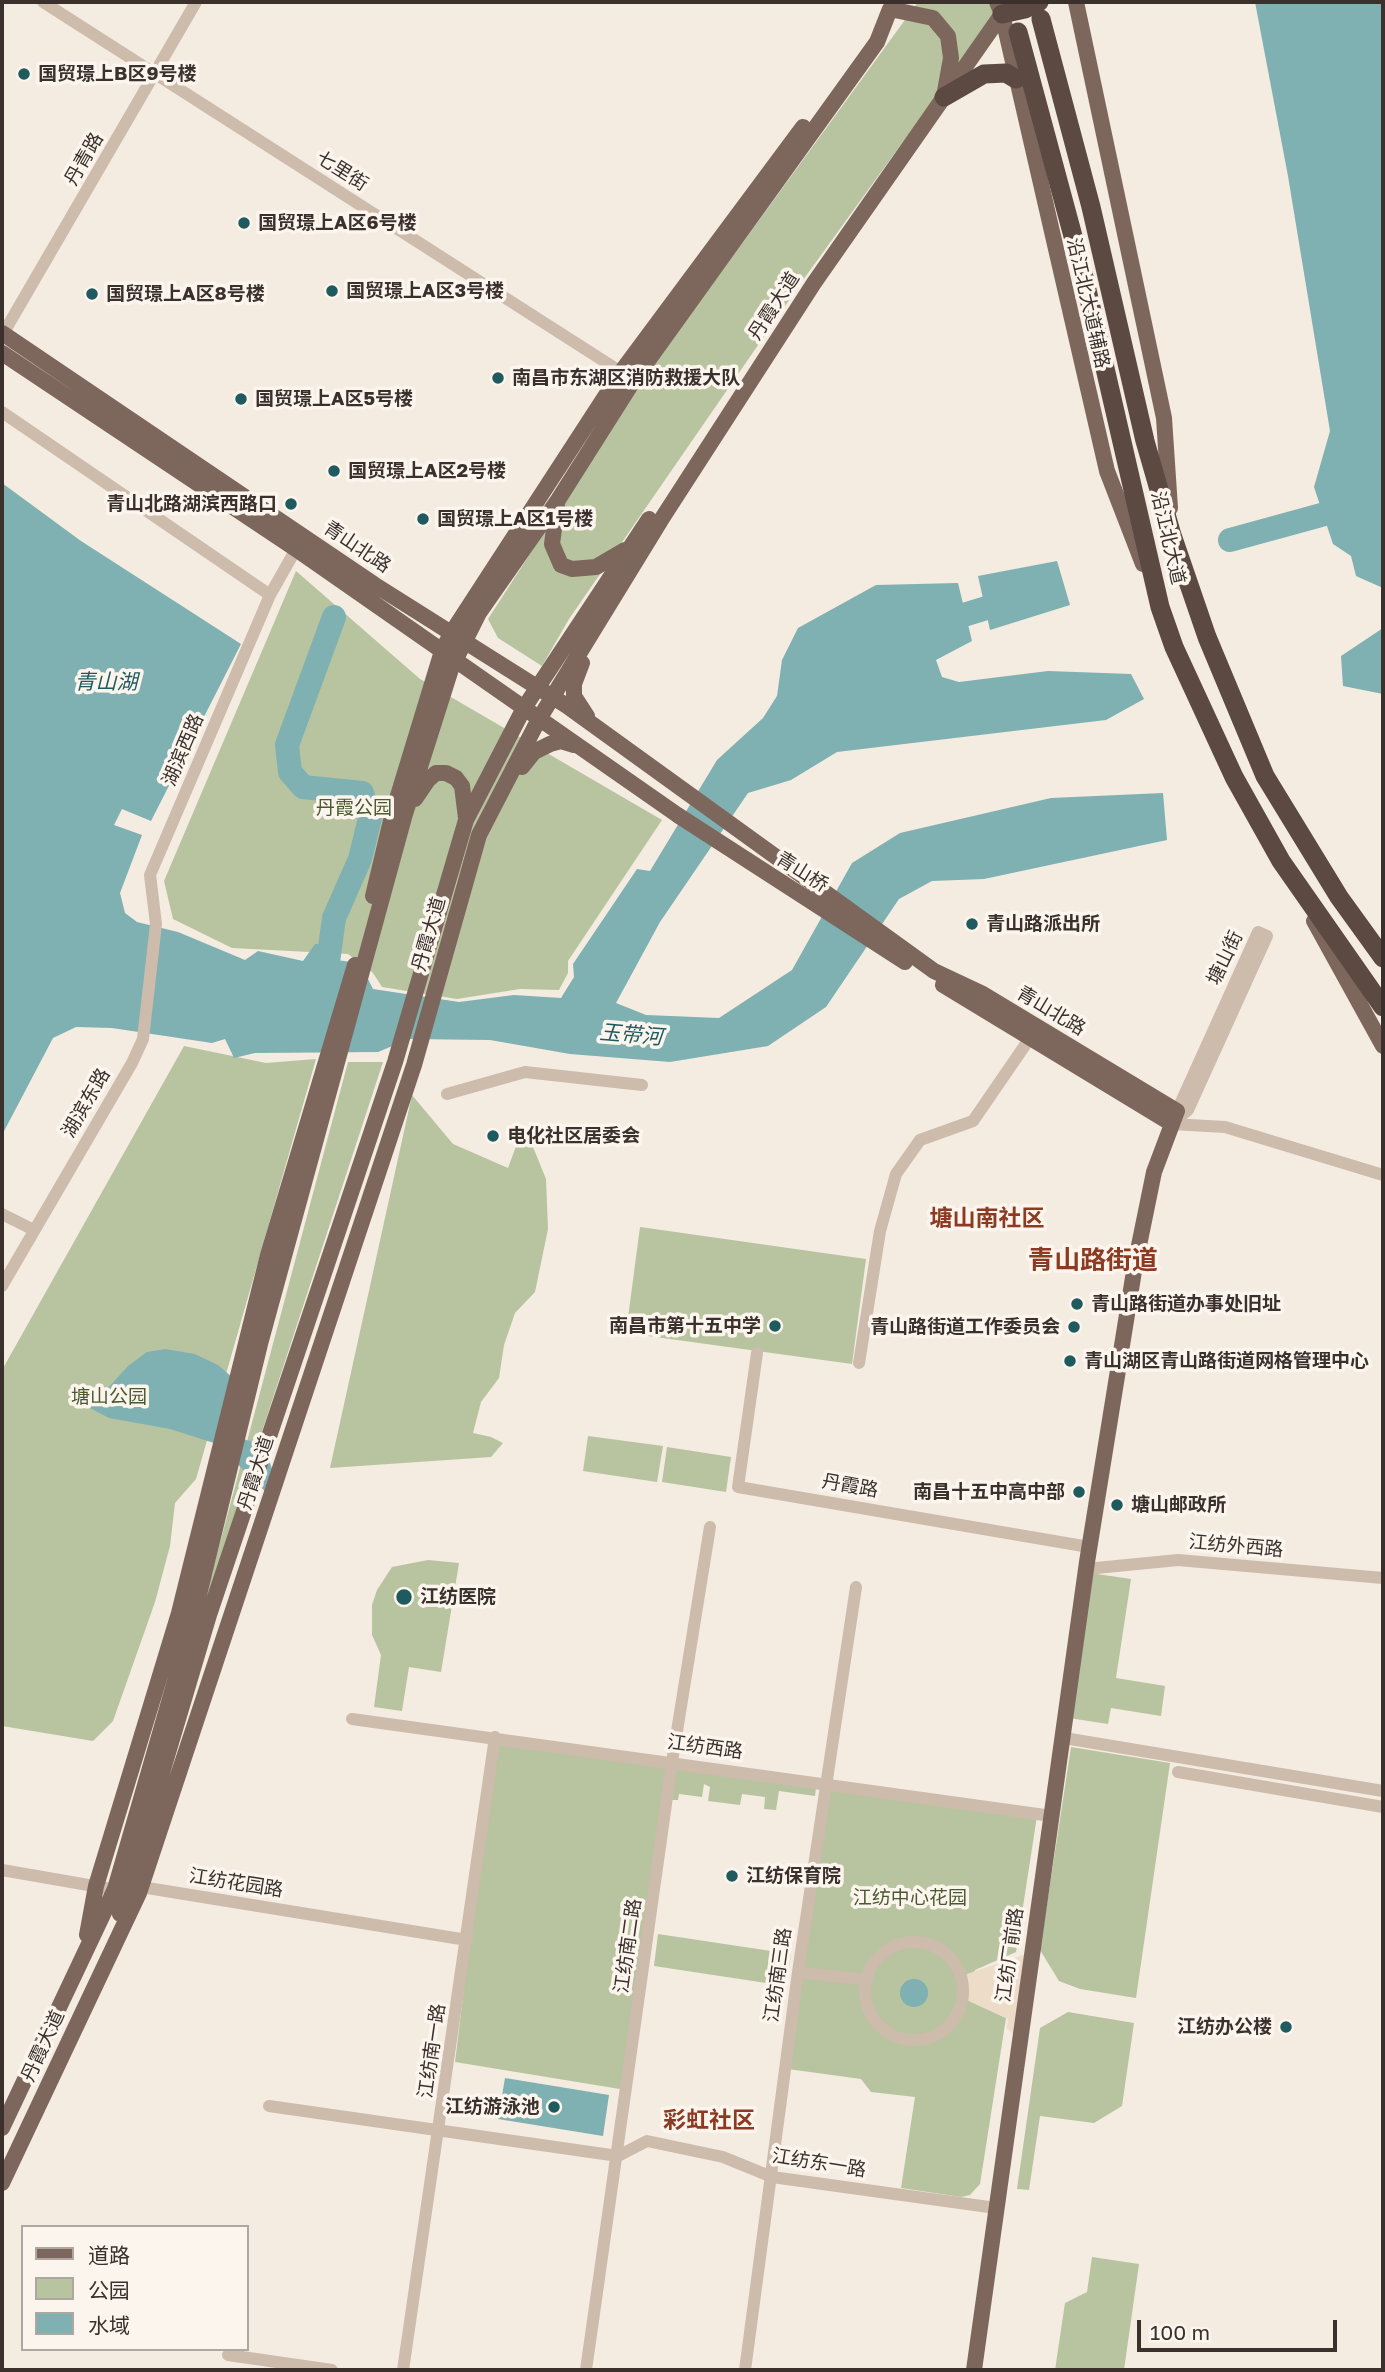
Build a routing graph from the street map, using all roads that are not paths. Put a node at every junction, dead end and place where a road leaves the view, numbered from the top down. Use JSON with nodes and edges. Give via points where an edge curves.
{"nodes":[{"id":1,"x":43,"y":2,"type":"edge"},
{"id":2,"x":196,"y":2,"type":"edge"},
{"id":3,"x":1076,"y":2,"type":"edge"},
{"id":4,"x":893,"y":6,"type":"edge"},
{"id":5,"x":999,"y":8,"type":"edge"},
{"id":6,"x":1040,"y":10,"type":"edge"},
{"id":7,"x":1018,"y":32,"type":"dead end"},
{"id":8,"x":154,"y":74,"type":"junction"},
{"id":9,"x":1016,"y":79,"type":"junction"},
{"id":10,"x":945,"y":92,"type":"junction"},
{"id":11,"x":2,"y":333,"type":"edge"},
{"id":12,"x":2,"y":353,"type":"edge"},
{"id":13,"x":621,"y":372,"type":"junction"},
{"id":14,"x":2,"y":412,"type":"edge"},
{"id":15,"x":558,"y":500,"type":"junction"},
{"id":16,"x":1172,"y":535,"type":"junction"},
{"id":17,"x":299,"y":542,"type":"junction"},
{"id":18,"x":630,"y":547,"type":"junction"},
{"id":19,"x":479,"y":590,"type":"junction"},
{"id":20,"x":270,"y":595,"type":"junction"},
{"id":21,"x":405,"y":603,"type":"junction"},
{"id":22,"x":1160,"y":607,"type":"junction"},
{"id":23,"x":400,"y":622,"type":"junction"},
{"id":24,"x":597,"y":624,"type":"junction"},
{"id":25,"x":459,"y":636,"type":"junction"},
{"id":26,"x":449,"y":656,"type":"junction"},
{"id":27,"x":538,"y":687,"type":"junction"},
{"id":28,"x":430,"y":693,"type":"junction"},
{"id":29,"x":553,"y":697,"type":"junction"},
{"id":30,"x":524,"y":708,"type":"junction"},
{"id":31,"x":539,"y":719,"type":"junction"},
{"id":32,"x":596,"y":726,"type":"junction"},
{"id":33,"x":583,"y":747,"type":"junction"},
{"id":34,"x":501,"y":792,"type":"junction"},
{"id":35,"x":691,"y":794,"type":"joint"},
{"id":36,"x":405,"y":814,"type":"junction"},
{"id":37,"x":679,"y":816,"type":"joint"},
{"id":38,"x":466,"y":820,"type":"junction"},
{"id":39,"x":1281,"y":861,"type":"junction"},
{"id":40,"x":156,"y":924,"type":"joint"},
{"id":41,"x":904,"y":955,"type":"junction"},
{"id":42,"x":1383,"y":958,"type":"edge"},
{"id":43,"x":361,"y":964,"type":"junction"},
{"id":44,"x":1383,"y":1007,"type":"edge"},
{"id":45,"x":1030,"y":1038,"type":"junction"},
{"id":46,"x":1383,"y":1046,"type":"edge"},
{"id":47,"x":333,"y":1059,"type":"junction"},
{"id":48,"x":642,"y":1085,"type":"dead end"},
{"id":49,"x":447,"y":1094,"type":"dead end"},
{"id":50,"x":1175,"y":1118,"type":"junction"},
{"id":51,"x":1383,"y":1175,"type":"edge"},
{"id":52,"x":2,"y":1214,"type":"edge"},
{"id":53,"x":34,"y":1230,"type":"junction"},
{"id":54,"x":2,"y":1286,"type":"edge"},
{"id":55,"x":757,"y":1353,"type":"dead end"},
{"id":56,"x":859,"y":1363,"type":"dead end"},
{"id":57,"x":710,"y":1527,"type":"dead end"},
{"id":58,"x":1087,"y":1559,"type":"junction"},
{"id":59,"x":1383,"y":1570,"type":"edge"},
{"id":60,"x":1383,"y":1578,"type":"edge"},
{"id":61,"x":856,"y":1587,"type":"dead end"},
{"id":62,"x":352,"y":1719,"type":"dead end"},
{"id":63,"x":495,"y":1737,"type":"junction"},
{"id":64,"x":1063,"y":1738,"type":"junction"},
{"id":65,"x":672,"y":1762,"type":"junction"},
{"id":66,"x":1178,"y":1772,"type":"dead end"},
{"id":67,"x":825,"y":1784,"type":"junction"},
{"id":68,"x":1383,"y":1791,"type":"edge"},
{"id":69,"x":1383,"y":1807,"type":"edge"},
{"id":70,"x":1052,"y":1816,"type":"junction"},
{"id":71,"x":2,"y":1870,"type":"edge"},
{"id":72,"x":96,"y":1886,"type":"junction"},
{"id":73,"x":128,"y":1887,"type":"junction"},
{"id":74,"x":467,"y":1940,"type":"junction"},
{"id":75,"x":83,"y":1958,"type":"junction"},
{"id":76,"x":798,"y":1972,"type":"junction"},
{"id":77,"x":866,"y":1980,"type":"junction"},
{"id":78,"x":269,"y":2106,"type":"dead end"},
{"id":79,"x":2,"y":2128,"type":"edge"},
{"id":80,"x":440,"y":2132,"type":"junction"},
{"id":81,"x":618,"y":2156,"type":"junction"},
{"id":82,"x":772,"y":2177,"type":"junction"},
{"id":83,"x":2,"y":2183,"type":"edge"},
{"id":84,"x":996,"y":2208,"type":"junction"},
{"id":85,"x":228,"y":2355,"type":"dead end"},
{"id":86,"x":332,"y":2370,"type":"edge"},
{"id":87,"x":403,"y":2370,"type":"edge"},
{"id":88,"x":586,"y":2370,"type":"edge"},
{"id":89,"x":745,"y":2370,"type":"edge"},
{"id":90,"x":974,"y":2370,"type":"edge"}],
"edges":[{"from":1,"to":8,"type":"street","name":"七里街"},
{"from":2,"to":8,"type":"street","name":"丹青路"},
{"from":3,"to":16,"type":"main road","via":[[1164,418]]},
{"from":4,"to":10,"type":"main road","via":[[933,18],[948,36],[951,58]]},
{"from":4,"to":13,"type":"main road","name":"丹霞大道"},
{"from":4,"to":15,"type":"main road","name":"丹霞大道","via":[[877,42],[634,380]]},
{"from":5,"to":6,"type":"highway"},
{"from":5,"to":9,"type":"main road","name":"沿江北大道辅路"},
{"from":5,"to":10,"type":"main road","name":"丹霞大道"},
{"from":6,"to":16,"type":"highway","name":"沿江北大道"},
{"from":7,"to":22,"type":"highway","name":"沿江北大道","via":[[1084,277]]},
{"from":8,"to":11,"type":"street","name":"丹青路"},
{"from":8,"to":13,"type":"street","name":"七里街"},
{"from":9,"to":10,"type":"highway","via":[[984,74]]},
{"from":9,"to":22,"type":"main road","name":"沿江北大道辅路","via":[[1107,471]]},
{"from":10,"to":18,"type":"main road","name":"丹霞大道","via":[[806,282]]},
{"from":10,"to":24,"type":"main road","name":"丹霞大道","via":[[814,283]]},
{"from":11,"to":17,"type":"main road","name":"青山北路"},
{"from":12,"to":17,"type":"main road","name":"青山北路"},
{"from":13,"to":19,"type":"main road","name":"丹霞大道"},
{"from":14,"to":20,"type":"street"},
{"from":15,"to":18,"type":"main road","via":[[552,544],[562,565],[596,567]]},
{"from":15,"to":25,"type":"main road","name":"丹霞大道"},
{"from":16,"to":42,"type":"highway","name":"沿江北大道","via":[[1207,637],[1265,776],[1339,897]]},
{"from":17,"to":20,"type":"street","name":"湖滨西路"},
{"from":17,"to":21,"type":"main road","name":"青山北路"},
{"from":17,"to":23,"type":"main road","name":"青山北路"},
{"from":18,"to":27,"type":"main road","name":"丹霞大道"},
{"from":19,"to":21,"type":"main road","via":[[463,609],[447,616]]},
{"from":19,"to":25,"type":"main road","name":"丹霞大道"},
{"from":20,"to":40,"type":"street","name":"湖滨西路","via":[[150,875]]},
{"from":21,"to":25,"type":"main road","name":"青山北路"},
{"from":22,"to":39,"type":"highway","name":"沿江北大道","via":[[1174,648],[1234,777]]},
{"from":23,"to":26,"type":"main road","name":"青山北路"},
{"from":23,"to":28,"type":"main road","via":[[426,655]]},
{"from":24,"to":29,"type":"main road","name":"丹霞大道"},
{"from":24,"to":32,"type":"main road","via":[[574,684],[579,705]]},
{"from":25,"to":26,"type":"main road","name":"丹霞大道"},
{"from":25,"to":27,"type":"main road","name":"青山北路"},
{"from":26,"to":28,"type":"main road","name":"丹霞大道"},
{"from":26,"to":30,"type":"main road","name":"青山北路"},
{"from":26,"to":36,"type":"main road","name":"丹霞大道"},
{"from":27,"to":29,"type":"main road","name":"青山北路"},
{"from":27,"to":30,"type":"main road","name":"丹霞大道"},
{"from":28,"to":43,"type":"main road","name":"丹霞大道","via":[[393,812]]},
{"from":29,"to":31,"type":"main road","name":"丹霞大道"},
{"from":29,"to":32,"type":"main road","name":"青山北路"},
{"from":30,"to":31,"type":"main road","name":"青山北路"},
{"from":30,"to":38,"type":"main road","name":"丹霞大道"},
{"from":31,"to":33,"type":"main road","name":"青山北路"},
{"from":31,"to":34,"type":"main road","name":"丹霞大道"},
{"from":32,"to":35,"type":"main road","name":"青山北路"},
{"from":33,"to":34,"type":"main road","via":[[561,741],[534,752]]},
{"from":33,"to":37,"type":"main road","name":"青山北路"},
{"from":34,"to":73,"type":"main road","name":"丹霞大道","via":[[479,835],[414,1065]]},
{"from":35,"to":41,"type":"main road","name":"青山桥"},
{"from":36,"to":38,"type":"main road","via":[[428,780],[446,773],[462,786]]},
{"from":36,"to":43,"type":"main road","name":"丹霞大道"},
{"from":37,"to":41,"type":"main road","name":"青山桥","bridge":true},
{"from":38,"to":73,"type":"main road","name":"丹霞大道","via":[[395,1062],[209,1615]]},
{"from":39,"to":44,"type":"highway","name":"沿江北大道"},
{"from":39,"to":46,"type":"main road"},
{"from":40,"to":53,"type":"street","name":"湖滨东路","via":[[143,1039]]},
{"from":41,"to":45,"type":"main road","name":"青山北路"},
{"from":41,"to":50,"type":"main road","name":"青山北路","via":[[983,994]]},
{"from":43,"to":47,"type":"main road","name":"丹霞大道"},
{"from":45,"to":50,"type":"main road","name":"青山北路"},
{"from":45,"to":56,"type":"street","via":[[973,1121],[920,1140],[896,1174],[880,1231]]},
{"from":47,"to":72,"type":"main road","name":"丹霞大道","via":[[268,1255],[179,1613]]},
{"from":47,"to":73,"type":"main road","name":"丹霞大道"},
{"from":48,"to":49,"type":"street","via":[[525,1072]]},
{"from":50,"to":50,"type":"street","name":"塘山街","via":[[1188,1110],[1267,936],[1258,932]]},
{"from":50,"to":51,"type":"street","via":[[1226,1128]]},
{"from":50,"to":58,"type":"main road","name":"塘山街","via":[[1154,1172],[1135,1265]]},
{"from":52,"to":53,"type":"street"},
{"from":53,"to":54,"type":"street","name":"湖滨东路"},
{"from":55,"to":58,"type":"street","name":"丹霞路","via":[[738,1487]]},
{"from":57,"to":65,"type":"street","name":"江纺南二路"},
{"from":58,"to":59,"type":"street","name":"江纺外西路","via":[[1177,1554]]},
{"from":58,"to":60,"type":"street","name":"江纺外西路","via":[[1178,1560]]},
{"from":58,"to":64,"type":"main road","name":"江纺厂前路"},
{"from":61,"to":67,"type":"street","name":"江纺南三路"},
{"from":62,"to":63,"type":"street","name":"江纺西路"},
{"from":63,"to":65,"type":"street","name":"江纺西路"},
{"from":63,"to":74,"type":"street","name":"江纺南一路"},
{"from":64,"to":68,"type":"street"},
{"from":64,"to":70,"type":"main road","name":"江纺厂前路"},
{"from":65,"to":67,"type":"street","name":"江纺西路"},
{"from":65,"to":81,"type":"street","name":"江纺南二路"},
{"from":66,"to":69,"type":"street"},
{"from":67,"to":70,"type":"street","name":"江纺西路"},
{"from":67,"to":76,"type":"street","name":"江纺南三路"},
{"from":70,"to":84,"type":"main road","name":"江纺厂前路"},
{"from":71,"to":72,"type":"street","name":"江纺花园路"},
{"from":72,"to":73,"type":"street","name":"江纺花园路"},
{"from":72,"to":75,"type":"main road","name":"丹霞大道"},
{"from":73,"to":74,"type":"street","name":"江纺花园路"},
{"from":73,"to":75,"type":"main road","name":"丹霞大道"},
{"from":73,"to":83,"type":"main road","name":"丹霞大道","via":[[105,1965]]},
{"from":74,"to":80,"type":"street","name":"江纺南一路"},
{"from":75,"to":79,"type":"main road","name":"丹霞大道"},
{"from":76,"to":77,"type":"street"},
{"from":76,"to":82,"type":"street","name":"江纺南三路"},
{"from":77,"to":77,"type":"street","via":[[882,1953],[912,1941],[928,1943],[954,1961],[964,1992],[960,2008],[940,2034],[908,2040],[886,2031],[869,2013]]},
{"from":78,"to":80,"type":"street"},
{"from":80,"to":81,"type":"street"},
{"from":80,"to":87,"type":"street","name":"江纺南一路"},
{"from":81,"to":82,"type":"street","name":"江纺东一路","via":[[646,2141],[723,2157]]},
{"from":81,"to":88,"type":"street","name":"江纺南二路"},
{"from":82,"to":84,"type":"street","name":"江纺东一路"},
{"from":82,"to":89,"type":"street","name":"江纺南三路"},
{"from":84,"to":90,"type":"main road","name":"江纺厂前路"},
{"from":85,"to":86,"type":"street"}]}
